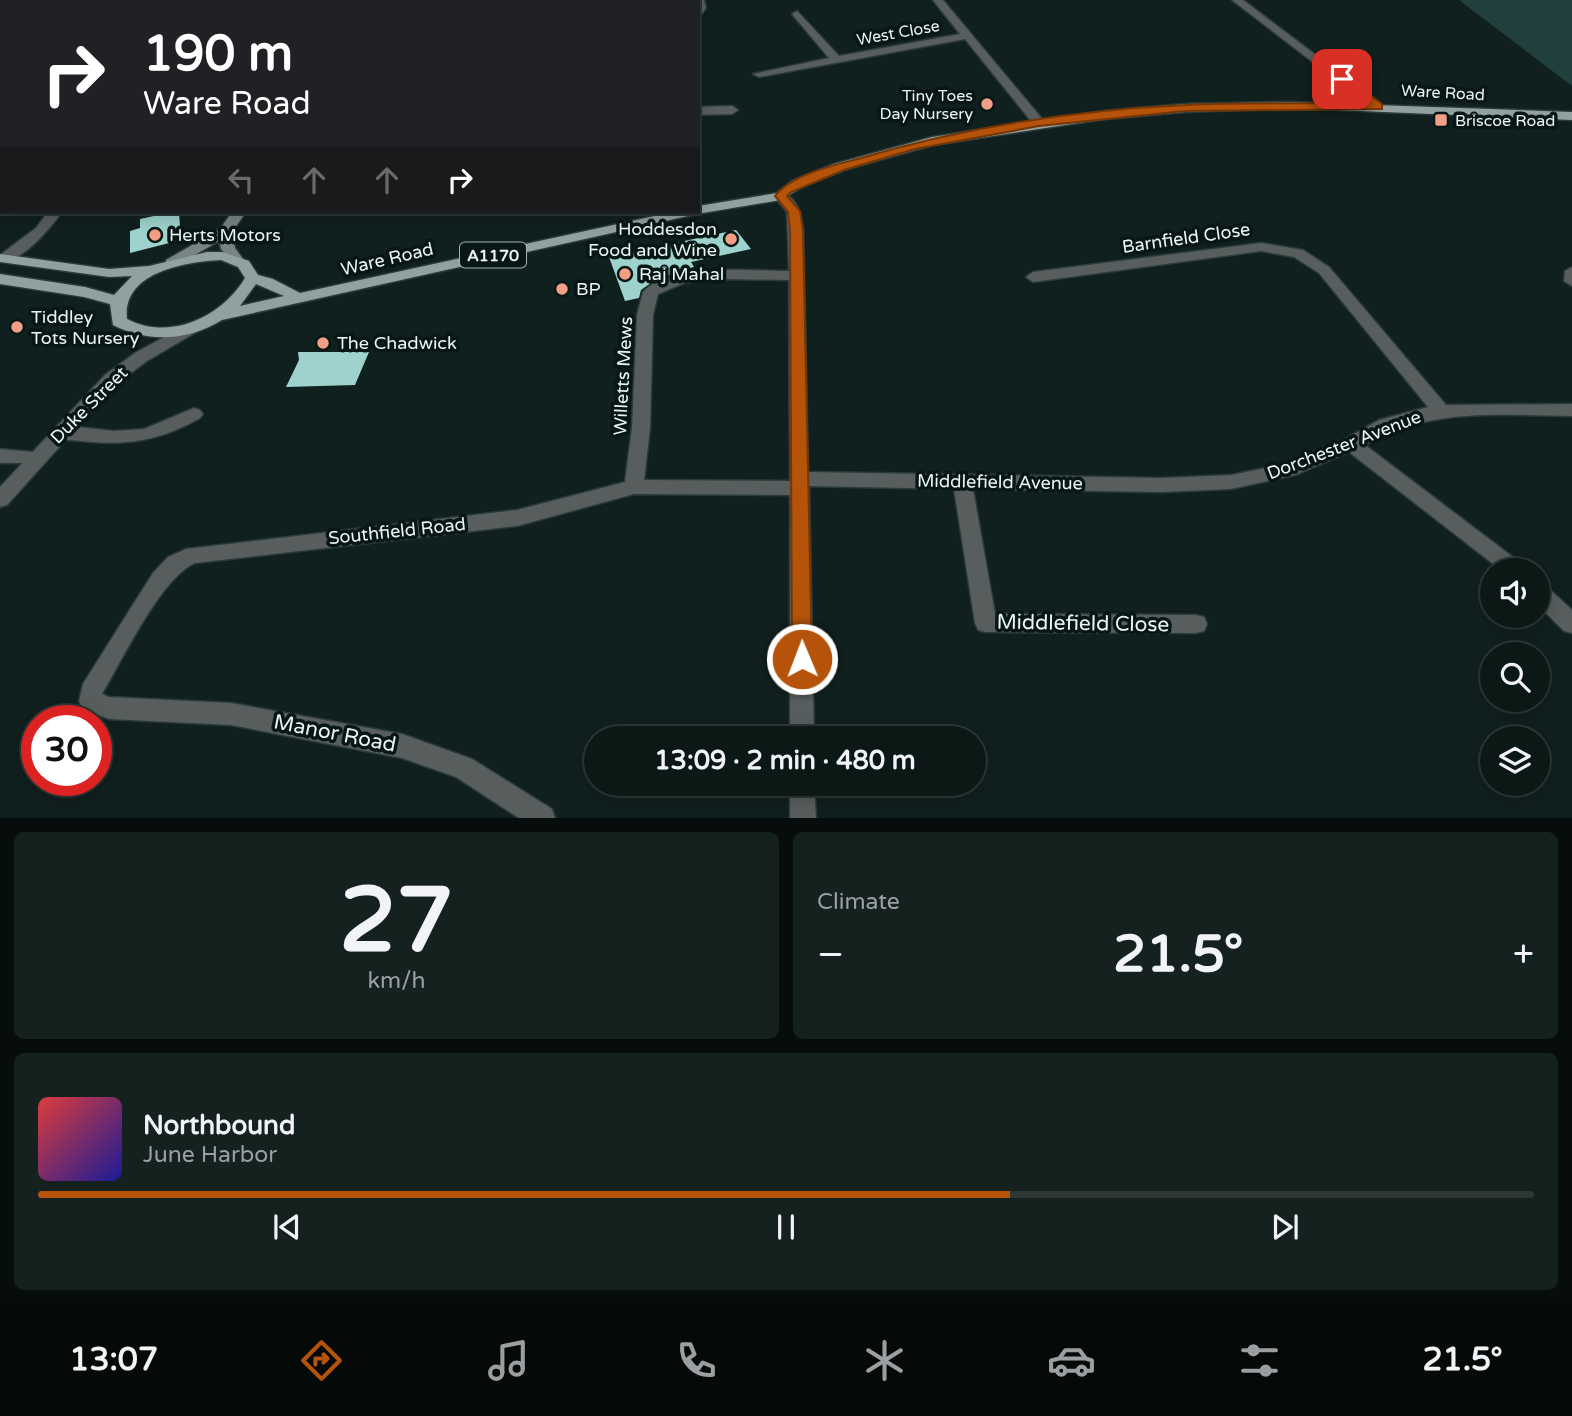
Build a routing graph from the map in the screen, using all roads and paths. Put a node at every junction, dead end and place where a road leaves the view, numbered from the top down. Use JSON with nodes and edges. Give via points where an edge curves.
{"nodes":[{"id":1,"x":938,"y":0,"type":"edge"},
{"id":2,"x":1237,"y":0,"type":"edge"},
{"id":3,"x":797,"y":14,"type":"dead end"},
{"id":4,"x":966,"y":36,"type":"junction"},
{"id":5,"x":836,"y":59,"type":"junction"},
{"id":6,"x":759,"y":75,"type":"dead end"},
{"id":7,"x":1378,"y":107,"type":"junction"},
{"id":8,"x":732,"y":110,"type":"dead end"},
{"id":9,"x":700,"y":111,"type":"edge"},
{"id":10,"x":1572,"y":116,"type":"edge"},
{"id":11,"x":1039,"y":123,"type":"junction"},
{"id":12,"x":781,"y":196,"type":"junction"},
{"id":13,"x":700,"y":210,"type":"edge"},
{"id":14,"x":54,"y":214,"type":"edge"},
{"id":15,"x":238,"y":214,"type":"edge"},
{"id":16,"x":682,"y":214,"type":"edge"},
{"id":17,"x":225,"y":232,"type":"junction"},
{"id":18,"x":2,"y":258,"type":"edge"},
{"id":19,"x":236,"y":259,"type":"junction"},
{"id":20,"x":164,"y":266,"type":"junction"},
{"id":21,"x":1572,"y":271,"type":"edge"},
{"id":22,"x":797,"y":276,"type":"junction"},
{"id":23,"x":1033,"y":277,"type":"dead end"},
{"id":24,"x":252,"y":278,"type":"junction"},
{"id":25,"x":0,"y":279,"type":"edge"},
{"id":26,"x":1572,"y":281,"type":"edge"},
{"id":27,"x":295,"y":296,"type":"junction"},
{"id":28,"x":117,"y":301,"type":"junction"},
{"id":29,"x":221,"y":314,"type":"junction"},
{"id":30,"x":192,"y":327,"type":"junction"},
{"id":31,"x":1572,"y":410,"type":"edge"},
{"id":32,"x":1441,"y":411,"type":"junction"},
{"id":33,"x":194,"y":414,"type":"dead end"},
{"id":34,"x":60,"y":432,"type":"junction"},
{"id":35,"x":1351,"y":444,"type":"junction"},
{"id":36,"x":0,"y":456,"type":"edge"},
{"id":37,"x":36,"y":458,"type":"junction"},
{"id":38,"x":962,"y":481,"type":"junction"},
{"id":39,"x":800,"y":483,"type":"junction"},
{"id":40,"x":1200,"y":484,"type":"joint"},
{"id":41,"x":634,"y":487,"type":"junction"},
{"id":42,"x":0,"y":500,"type":"edge"},
{"id":43,"x":1499,"y":558,"type":"edge"},
{"id":44,"x":1550,"y":603,"type":"edge"},
{"id":45,"x":1196,"y":624,"type":"dead end"},
{"id":46,"x":1572,"y":624,"type":"edge"},
{"id":47,"x":101,"y":705,"type":"edge"},
{"id":48,"x":112,"y":708,"type":"edge"},
{"id":49,"x":802,"y":726,"type":"edge"},
{"id":50,"x":802,"y":796,"type":"edge"},
{"id":51,"x":543,"y":817,"type":"edge"},
{"id":52,"x":803,"y":817,"type":"edge"}],
"edges":[{"from":1,"to":4,"type":"street"},
{"from":2,"to":7,"type":"street"},
{"from":3,"to":5,"type":"street","name":"West Close"},
{"from":4,"to":5,"type":"street","name":"West Close"},
{"from":4,"to":11,"type":"street"},
{"from":5,"to":6,"type":"street","name":"West Close"},
{"from":7,"to":10,"type":"main road","name":"Ware Road"},
{"from":7,"to":11,"type":"main road","name":"Ware Road","via":[[1185,108]]},
{"from":8,"to":9,"type":"street"},
{"from":11,"to":12,"type":"main road","name":"Ware Road","via":[[950,137],[879,155],[806,180]]},
{"from":12,"to":13,"type":"main road","name":"Ware Road"},
{"from":12,"to":22,"type":"street","via":[[794,211]]},
{"from":14,"to":18,"type":"street","via":[[41,231]]},
{"from":15,"to":17,"type":"main road"},
{"from":16,"to":27,"type":"main road","name":"Ware Road","number":"A1170"},
{"from":17,"to":19,"type":"main road","via":[[228,249]]},
{"from":17,"to":20,"type":"main road"},
{"from":18,"to":20,"type":"main road","via":[[109,273]]},
{"from":19,"to":20,"type":"main road","via":[[209,256]]},
{"from":19,"to":24,"type":"main road","via":[[250,270]]},
{"from":20,"to":28,"type":"main road","via":[[131,284]]},
{"from":21,"to":26,"type":"street"},
{"from":22,"to":39,"type":"street"},
{"from":22,"to":41,"type":"street","name":"Willetts Mews","via":[[708,276],[668,283],[651,292],[643,330],[641,428]]},
{"from":23,"to":32,"type":"street","name":"Barnfield Close","via":[[1261,247],[1298,253],[1324,270]]},
{"from":24,"to":27,"type":"main road"},
{"from":24,"to":29,"type":"main road","via":[[238,302]]},
{"from":25,"to":28,"type":"main road"},
{"from":27,"to":29,"type":"main road","name":"Ware Road","number":"A1170"},
{"from":28,"to":30,"type":"main road","via":[[119,321],[127,327],[151,333]]},
{"from":29,"to":30,"type":"main road"},
{"from":30,"to":34,"type":"street","name":"Duke Street","via":[[127,366]]},
{"from":31,"to":32,"type":"street","name":"Dorchester Avenue"},
{"from":32,"to":35,"type":"street","name":"Dorchester Avenue","via":[[1396,421]]},
{"from":33,"to":34,"type":"street","via":[[165,431],[136,439]]},
{"from":34,"to":37,"type":"street","name":"Duke Street"},
{"from":35,"to":40,"type":"street","name":"Dorchester Avenue","via":[[1277,473]]},
{"from":35,"to":43,"type":"street"},
{"from":36,"to":37,"type":"street"},
{"from":37,"to":42,"type":"street","name":"Duke Street"},
{"from":38,"to":39,"type":"street","name":"Middlefield Avenue"},
{"from":38,"to":40,"type":"street","name":"Middlefield Avenue"},
{"from":38,"to":45,"type":"street","name":"Middlefield Close","via":[[986,623]]},
{"from":39,"to":41,"type":"street","name":"Southfield Road"},
{"from":39,"to":49,"type":"street"},
{"from":41,"to":47,"type":"street","name":"Southfield Road","via":[[517,518],[234,548],[184,558],[160,579],[96,682],[91,701]]},
{"from":44,"to":46,"type":"street"},
{"from":48,"to":51,"type":"street","name":"Manor Road","via":[[231,714],[402,746],[463,767]]},
{"from":50,"to":52,"type":"street"}]}
